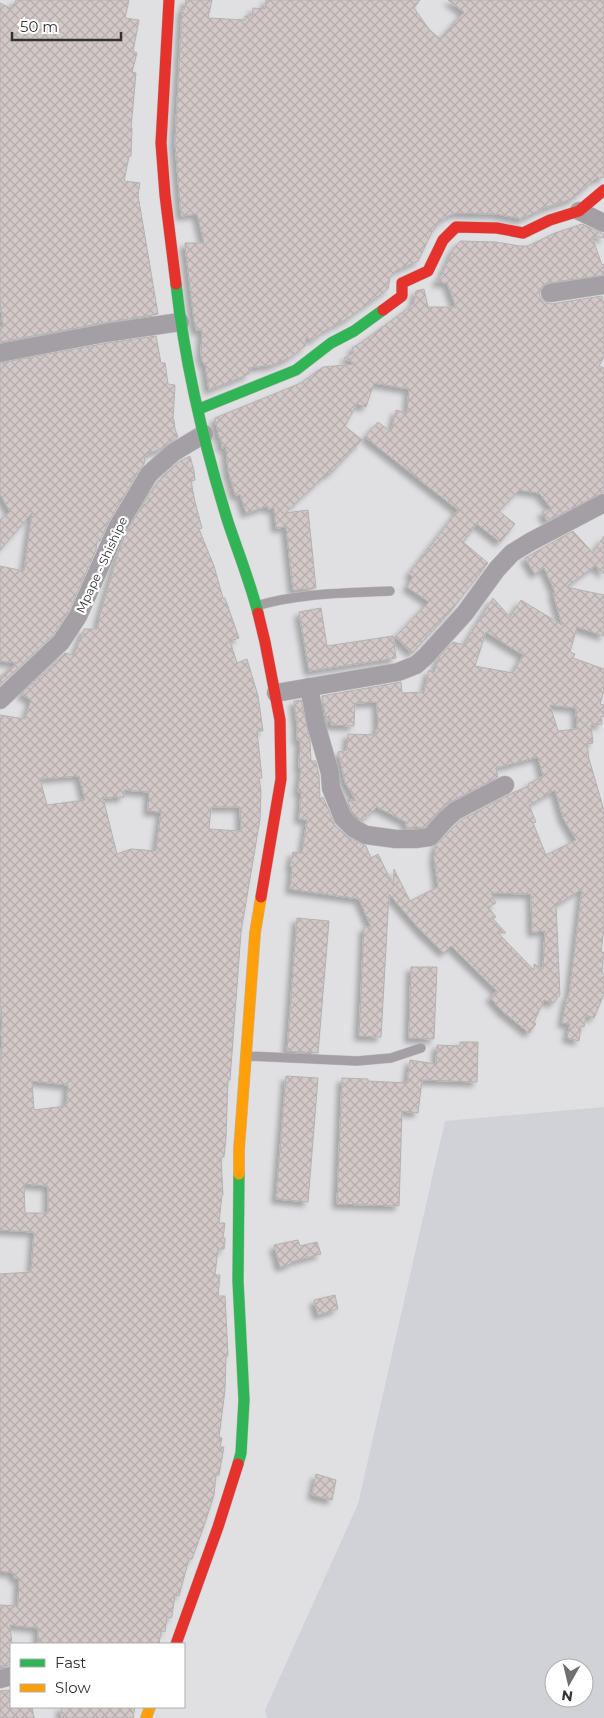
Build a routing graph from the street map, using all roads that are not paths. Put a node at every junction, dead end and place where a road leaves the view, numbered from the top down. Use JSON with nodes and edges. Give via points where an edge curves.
{"nodes":[{"id":1,"x":170,"y":0,"type":"edge"},
{"id":2,"x":604,"y":190,"type":"edge"},
{"id":3,"x":579,"y":211,"type":"junction"},
{"id":4,"x":604,"y":223,"type":"edge"},
{"id":5,"x":604,"y":285,"type":"edge"},
{"id":6,"x":550,"y":293,"type":"dead end"},
{"id":7,"x":180,"y":322,"type":"junction"},
{"id":8,"x":0,"y":353,"type":"edge"},
{"id":9,"x":199,"y":409,"type":"junction"},
{"id":10,"x":204,"y":434,"type":"junction"},
{"id":11,"x":604,"y":503,"type":"edge"},
{"id":12,"x":390,"y":591,"type":"dead end"},
{"id":13,"x":256,"y":606,"type":"junction"},
{"id":14,"x":309,"y":687,"type":"junction"},
{"id":15,"x":276,"y":693,"type":"junction"},
{"id":16,"x":0,"y":700,"type":"edge"},
{"id":17,"x":505,"y":785,"type":"dead end"},
{"id":18,"x":422,"y":1048,"type":"dead end"},
{"id":19,"x":246,"y":1056,"type":"junction"},
{"id":20,"x":176,"y":1643,"type":"edge"}],
"edges":[{"from":1,"to":7,"type":"street","via":[[161,143]]},
{"from":2,"to":3,"type":"street"},
{"from":3,"to":4,"type":"street"},
{"from":3,"to":9,"type":"street","via":[[524,233],[497,228],[456,227],[440,243],[426,272],[402,283],[402,296],[360,327],[331,343],[296,370]]},
{"from":5,"to":6,"type":"street"},
{"from":7,"to":8,"type":"street"},
{"from":7,"to":9,"type":"street"},
{"from":9,"to":10,"type":"street"},
{"from":10,"to":13,"type":"street"},
{"from":10,"to":16,"type":"street","name":"Mpape - Shishipe","via":[[174,452],[149,474],[117,528],[78,616],[61,642]]},
{"from":11,"to":14,"type":"street","via":[[512,553],[465,613],[416,666]]},
{"from":12,"to":13,"type":"lane","via":[[281,599]]},
{"from":13,"to":15,"type":"street"},
{"from":14,"to":15,"type":"street"},
{"from":14,"to":17,"type":"street","via":[[331,788],[343,818],[366,835],[396,839],[430,837],[455,811]]},
{"from":15,"to":19,"type":"street","via":[[281,778],[255,933]]},
{"from":18,"to":19,"type":"lane","via":[[391,1058],[357,1061]]},
{"from":19,"to":20,"type":"street","via":[[238,1202],[244,1400],[241,1453]]}]}
